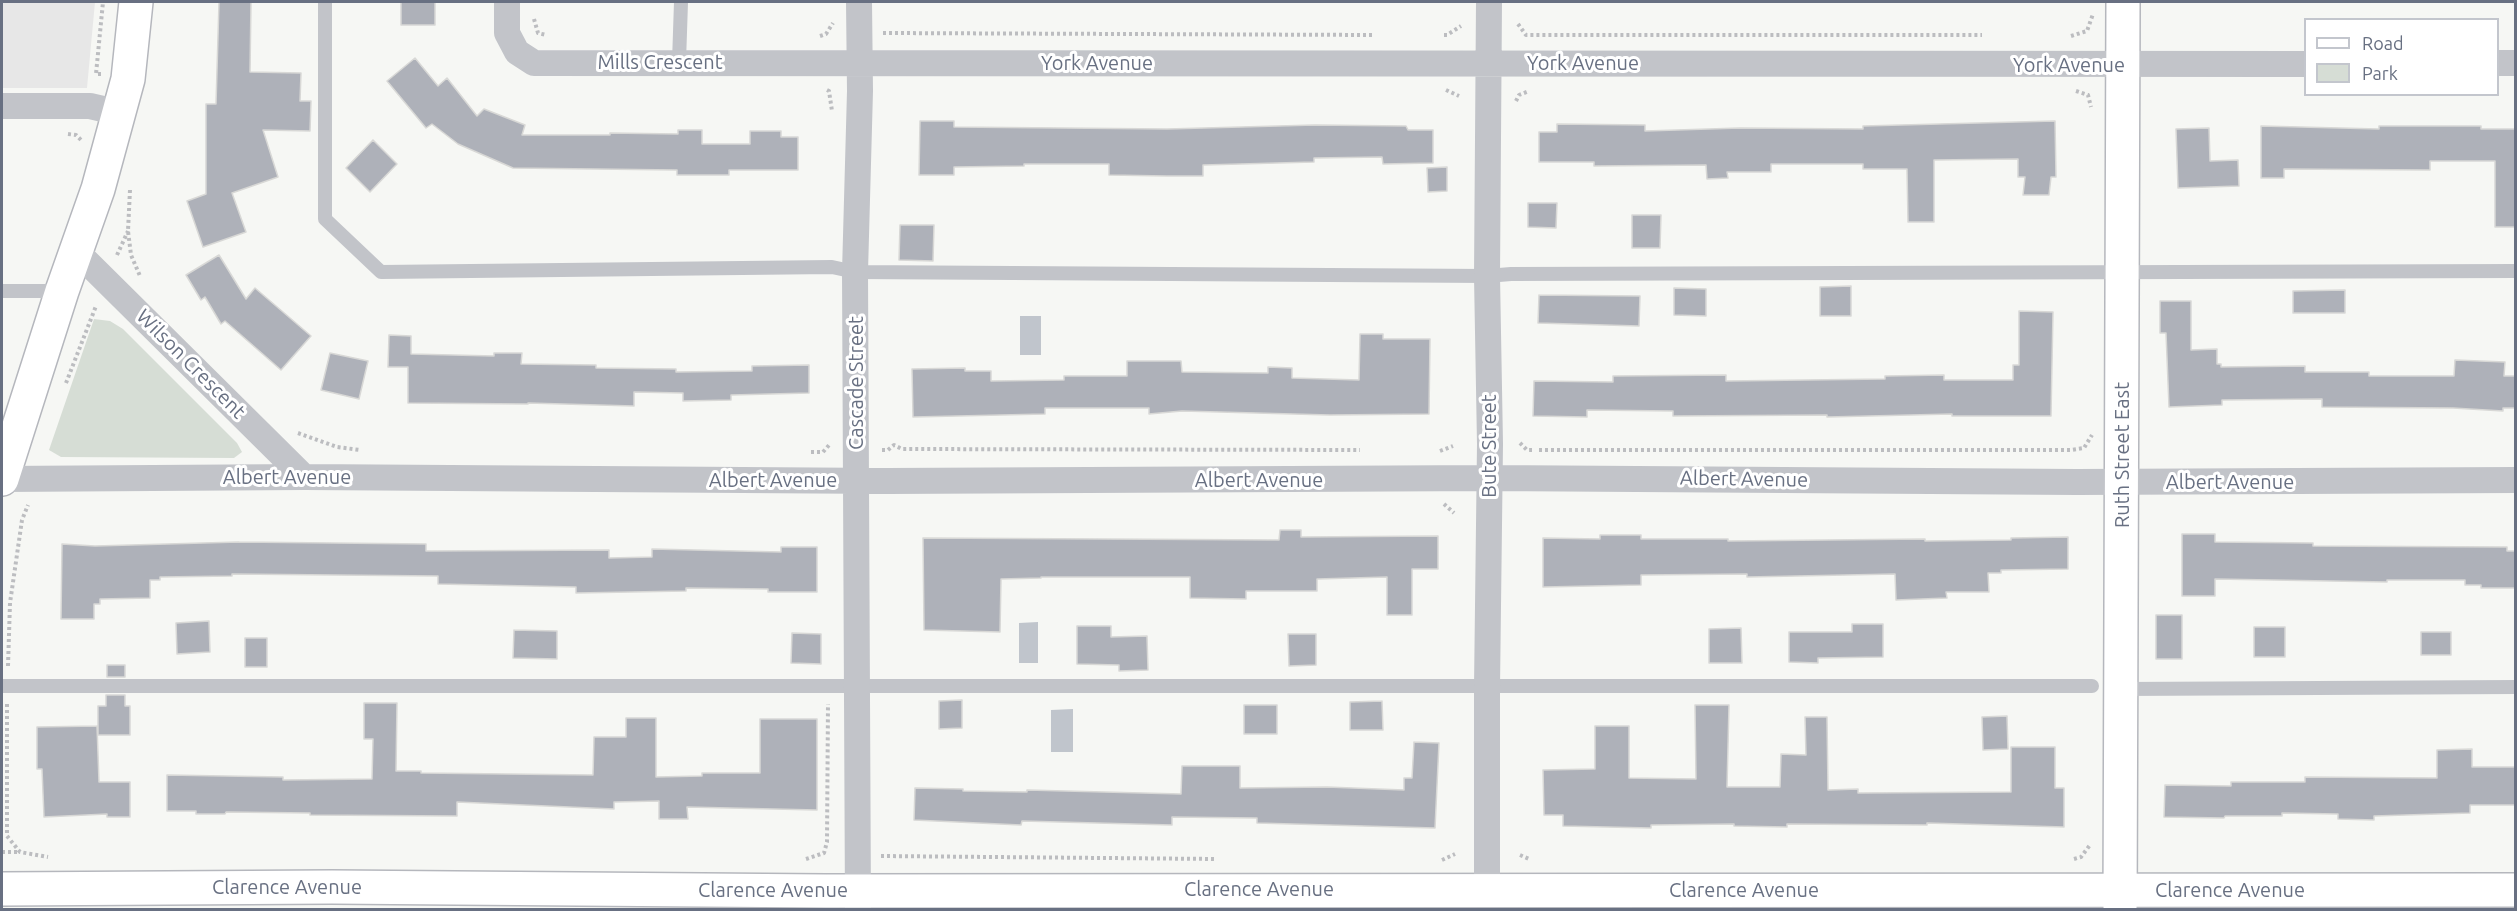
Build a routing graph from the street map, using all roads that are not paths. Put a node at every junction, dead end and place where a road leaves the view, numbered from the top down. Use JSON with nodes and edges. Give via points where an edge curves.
{"nodes":[{"id":1,"x":136,"y":2,"type":"edge"},
{"id":2,"x":325,"y":2,"type":"edge"},
{"id":3,"x":507,"y":2,"type":"edge"},
{"id":4,"x":681,"y":2,"type":"edge"},
{"id":5,"x":859,"y":2,"type":"edge"},
{"id":6,"x":1489,"y":2,"type":"edge"},
{"id":7,"x":2108,"y":5,"type":"edge"},
{"id":8,"x":679,"y":62,"type":"junction"},
{"id":9,"x":860,"y":62,"type":"junction"},
{"id":10,"x":1488,"y":62,"type":"junction"},
{"id":11,"x":2499,"y":63,"type":"edge"},
{"id":12,"x":2516,"y":63,"type":"edge"},
{"id":13,"x":2122,"y":64,"type":"junction"},
{"id":14,"x":2304,"y":64,"type":"edge"},
{"id":15,"x":2,"y":106,"type":"edge"},
{"id":16,"x":120,"y":113,"type":"junction"},
{"id":17,"x":77,"y":252,"type":"junction"},
{"id":18,"x":2516,"y":271,"type":"edge"},
{"id":19,"x":855,"y":272,"type":"junction"},
{"id":20,"x":2121,"y":272,"type":"junction"},
{"id":21,"x":1487,"y":276,"type":"junction"},
{"id":22,"x":2,"y":291,"type":"edge"},
{"id":23,"x":62,"y":291,"type":"junction"},
{"id":24,"x":304,"y":477,"type":"junction"},
{"id":25,"x":1490,"y":478,"type":"junction"},
{"id":26,"x":2,"y":479,"type":"edge"},
{"id":27,"x":855,"y":480,"type":"junction"},
{"id":28,"x":2516,"y":480,"type":"edge"},
{"id":29,"x":2122,"y":482,"type":"junction"},
{"id":30,"x":2,"y":686,"type":"edge"},
{"id":31,"x":856,"y":686,"type":"junction"},
{"id":32,"x":1487,"y":687,"type":"junction"},
{"id":33,"x":2516,"y":687,"type":"edge"},
{"id":34,"x":2106,"y":688,"type":"junction"},
{"id":35,"x":2,"y":889,"type":"edge"},
{"id":36,"x":1487,"y":890,"type":"junction"},
{"id":37,"x":2516,"y":890,"type":"edge"},
{"id":38,"x":858,"y":900,"type":"edge"},
{"id":39,"x":2120,"y":900,"type":"edge"}],
"edges":[{"from":1,"to":16,"type":"main road","via":[[128,79]]},
{"from":2,"to":19,"type":"lane","via":[[325,219],[381,272],[832,267]]},
{"from":3,"to":8,"type":"street","name":"Mills Crescent","via":[[507,33],[517,52],[534,63]]},
{"from":4,"to":8,"type":"lane"},
{"from":5,"to":9,"type":"street","name":"Cascade Street"},
{"from":6,"to":10,"type":"street","name":"Bute Street"},
{"from":7,"to":13,"type":"main road","name":"Ruth Street East"},
{"from":8,"to":9,"type":"street","name":"Mills Crescent"},
{"from":9,"to":10,"type":"street","name":"York Avenue"},
{"from":9,"to":19,"type":"street","name":"Cascade Street"},
{"from":10,"to":13,"type":"street","name":"York Avenue"},
{"from":10,"to":21,"type":"street","name":"Bute Street"},
{"from":11,"to":12,"type":"street"},
{"from":13,"to":14,"type":"street","name":"York Avenue"},
{"from":13,"to":20,"type":"main road","name":"Ruth Street East"},
{"from":15,"to":16,"type":"street","via":[[90,106]]},
{"from":16,"to":17,"type":"main road"},
{"from":17,"to":23,"type":"main road"},
{"from":17,"to":24,"type":"street","name":"Wilson Crescent"},
{"from":18,"to":20,"type":"lane"},
{"from":19,"to":21,"type":"lane"},
{"from":19,"to":27,"type":"street","name":"Cascade Street"},
{"from":20,"to":21,"type":"lane"},
{"from":20,"to":29,"type":"main road","name":"Ruth Street East"},
{"from":21,"to":25,"type":"street","name":"Bute Street"},
{"from":22,"to":23,"type":"lane"},
{"from":23,"to":26,"type":"main road"},
{"from":24,"to":26,"type":"street","name":"Albert Avenue"},
{"from":24,"to":27,"type":"street","name":"Albert Avenue"},
{"from":25,"to":27,"type":"street","name":"Albert Avenue"},
{"from":25,"to":29,"type":"street","name":"Albert Avenue"},
{"from":25,"to":32,"type":"street","name":"Bute Street"},
{"from":27,"to":31,"type":"street","name":"Cascade Street"},
{"from":28,"to":29,"type":"street","name":"Albert Avenue"},
{"from":29,"to":34,"type":"main road","name":"Ruth Street East"},
{"from":30,"to":31,"type":"lane"},
{"from":31,"to":32,"type":"lane"},
{"from":31,"to":38,"type":"street","name":"Cascade Street"},
{"from":32,"to":34,"type":"lane"},
{"from":32,"to":36,"type":"street","name":"Bute Street"},
{"from":33,"to":34,"type":"lane"},
{"from":34,"to":39,"type":"main road","name":"Ruth Street East"},
{"from":35,"to":38,"type":"main road","name":"Clarence Avenue","via":[[332,887]]},
{"from":36,"to":38,"type":"main road","name":"Clarence Avenue"},
{"from":36,"to":39,"type":"main road","name":"Clarence Avenue"},
{"from":37,"to":39,"type":"main road","name":"Clarence Avenue"}]}
